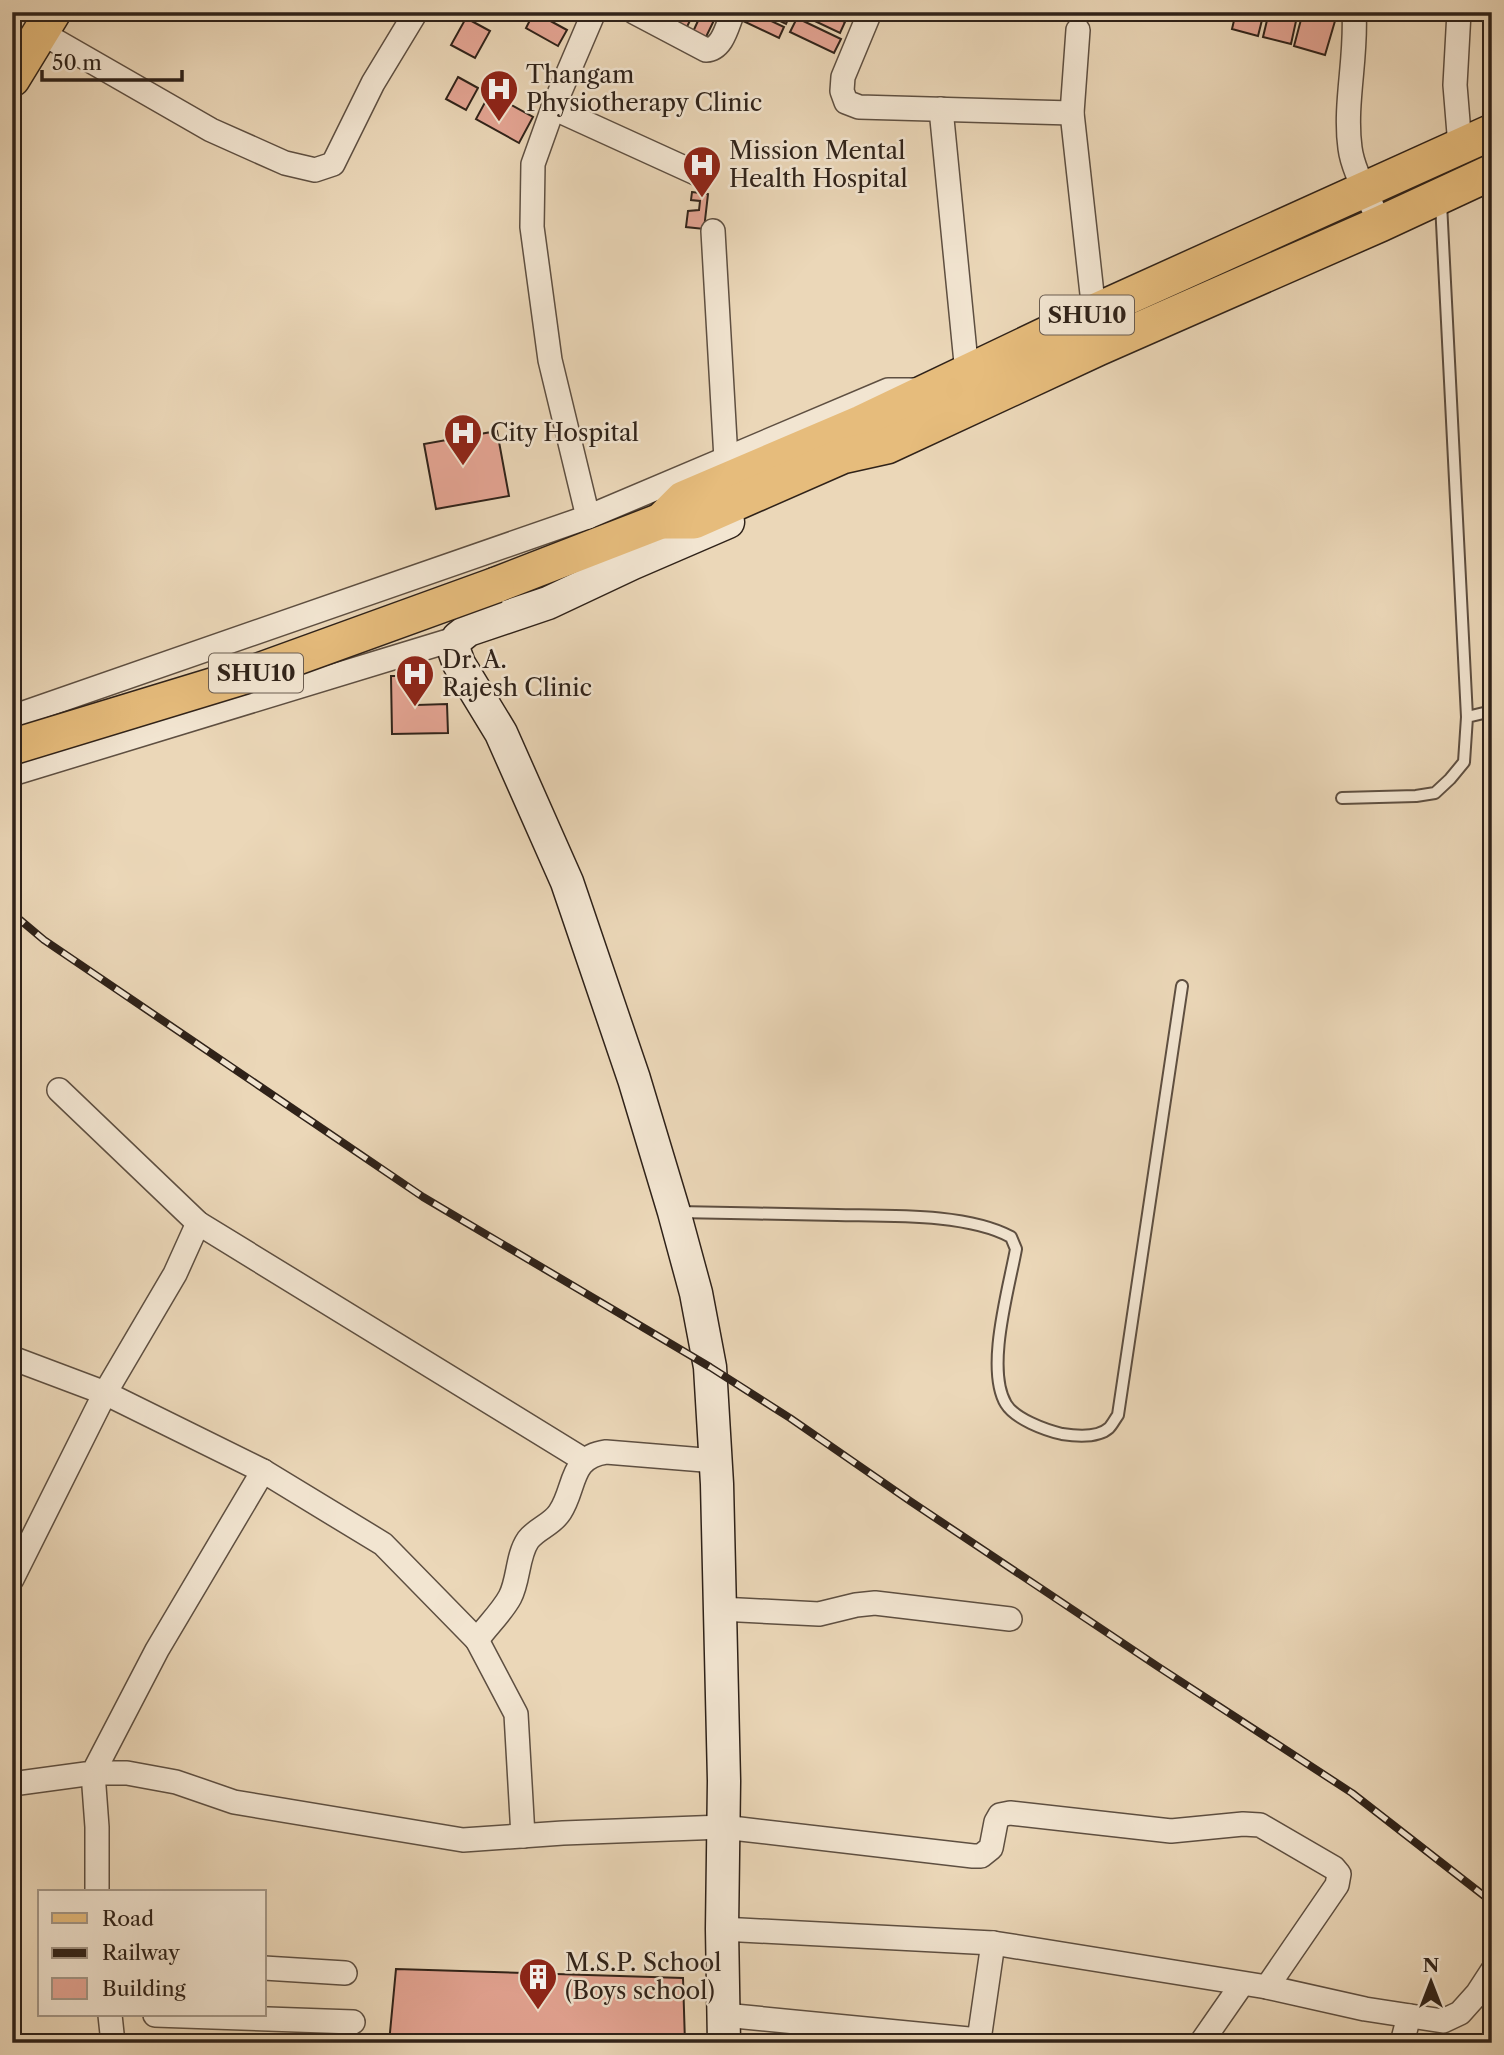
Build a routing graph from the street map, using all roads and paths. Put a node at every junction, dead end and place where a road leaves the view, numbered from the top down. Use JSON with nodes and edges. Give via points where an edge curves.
{"nodes":[{"id":1,"x":416,"y":12,"type":"edge"},
{"id":2,"x":594,"y":12,"type":"edge"},
{"id":3,"x":634,"y":12,"type":"edge"},
{"id":4,"x":733,"y":12,"type":"edge"},
{"id":5,"x":870,"y":12,"type":"edge"},
{"id":6,"x":1354,"y":12,"type":"edge"},
{"id":7,"x":1459,"y":12,"type":"edge"},
{"id":8,"x":47,"y":23,"type":"edge"},
{"id":9,"x":1078,"y":30,"type":"dead end"},
{"id":10,"x":12,"y":79,"type":"edge"},
{"id":11,"x":553,"y":108,"type":"junction"},
{"id":12,"x":941,"y":109,"type":"junction"},
{"id":13,"x":1072,"y":113,"type":"junction"},
{"id":14,"x":1492,"y":132,"type":"edge"},
{"id":15,"x":1461,"y":146,"type":"junction"},
{"id":16,"x":1492,"y":172,"type":"edge"},
{"id":17,"x":700,"y":175,"type":"dead end"},
{"id":18,"x":1365,"y":188,"type":"junction"},
{"id":19,"x":1440,"y":197,"type":"junction"},
{"id":20,"x":1380,"y":224,"type":"junction"},
{"id":21,"x":713,"y":231,"type":"dead end"},
{"id":22,"x":1094,"y":312,"type":"junction"},
{"id":23,"x":967,"y":373,"type":"junction"},
{"id":24,"x":932,"y":389,"type":"junction"},
{"id":25,"x":842,"y":456,"type":"junction"},
{"id":26,"x":726,"y":460,"type":"junction"},
{"id":27,"x":588,"y":517,"type":"junction"},
{"id":28,"x":661,"y":521,"type":"junction"},
{"id":29,"x":240,"y":638,"type":"junction"},
{"id":30,"x":458,"y":638,"type":"junction"},
{"id":31,"x":267,"y":696,"type":"junction"},
{"id":32,"x":1492,"y":712,"type":"edge"},
{"id":33,"x":12,"y":717,"type":"edge"},
{"id":34,"x":1467,"y":717,"type":"junction"},
{"id":35,"x":12,"y":747,"type":"edge"},
{"id":36,"x":12,"y":774,"type":"edge"},
{"id":37,"x":1342,"y":798,"type":"dead end"},
{"id":38,"x":1182,"y":986,"type":"dead end"},
{"id":39,"x":59,"y":1090,"type":"dead end"},
{"id":40,"x":674,"y":1212,"type":"junction"},
{"id":41,"x":198,"y":1223,"type":"junction"},
{"id":42,"x":12,"y":1358,"type":"edge"},
{"id":43,"x":105,"y":1393,"type":"junction"},
{"id":44,"x":584,"y":1460,"type":"junction"},
{"id":45,"x":716,"y":1461,"type":"junction"},
{"id":46,"x":263,"y":1471,"type":"junction"},
{"id":47,"x":12,"y":1579,"type":"edge"},
{"id":48,"x":720,"y":1609,"type":"junction"},
{"id":49,"x":1010,"y":1619,"type":"dead end"},
{"id":50,"x":477,"y":1640,"type":"junction"},
{"id":51,"x":93,"y":1773,"type":"junction"},
{"id":52,"x":12,"y":1783,"type":"edge"},
{"id":53,"x":723,"y":1827,"type":"junction"},
{"id":54,"x":523,"y":1836,"type":"junction"},
{"id":55,"x":97,"y":1890,"type":"edge"},
{"id":56,"x":722,"y":1929,"type":"junction"},
{"id":57,"x":993,"y":1942,"type":"junction"},
{"id":58,"x":266,"y":1968,"type":"edge"},
{"id":59,"x":1492,"y":1971,"type":"edge"},
{"id":60,"x":345,"y":1973,"type":"dead end"},
{"id":61,"x":1242,"y":1984,"type":"junction"},
{"id":62,"x":1267,"y":1987,"type":"junction"},
{"id":63,"x":110,"y":2016,"type":"edge"},
{"id":64,"x":183,"y":2016,"type":"edge"},
{"id":65,"x":1409,"y":2016,"type":"junction"},
{"id":66,"x":353,"y":2022,"type":"dead end"},
{"id":67,"x":724,"y":2029,"type":"edge"},
{"id":68,"x":988,"y":2042,"type":"edge"},
{"id":69,"x":113,"y":2043,"type":"edge"},
{"id":70,"x":1201,"y":2043,"type":"edge"},
{"id":71,"x":1402,"y":2043,"type":"edge"}],
"edges":[{"from":1,"to":8,"type":"street","via":[[373,83],[333,164],[315,170],[285,163],[211,130]]},
{"from":2,"to":11,"type":"street"},
{"from":3,"to":4,"type":"street","via":[[712,50]]},
{"from":5,"to":12,"type":"street","via":[[843,77],[846,102],[859,107]]},
{"from":6,"to":18,"type":"street","via":[[1350,150]]},
{"from":7,"to":15,"type":"street","via":[[1455,85]]},
{"from":8,"to":10,"type":"main road"},
{"from":9,"to":13,"type":"street"},
{"from":11,"to":17,"type":"street"},
{"from":11,"to":27,"type":"street","via":[[533,164],[532,228],[550,360]]},
{"from":12,"to":13,"type":"street"},
{"from":12,"to":23,"type":"street"},
{"from":13,"to":22,"type":"street"},
{"from":14,"to":15,"type":"main road","number":"SHU10"},
{"from":15,"to":18,"type":"main road","number":"SHU10"},
{"from":16,"to":19,"type":"main road","number":"SHU10"},
{"from":18,"to":20,"type":"street"},
{"from":18,"to":22,"type":"main road","number":"SHU10"},
{"from":19,"to":20,"type":"main road","number":"SHU10"},
{"from":19,"to":34,"type":"lane"},
{"from":20,"to":25,"type":"main road","number":"SHU10","via":[[887,446]]},
{"from":21,"to":26,"type":"street"},
{"from":22,"to":23,"type":"main road","number":"SHU10"},
{"from":23,"to":24,"type":"main road","number":"SHU10"},
{"from":24,"to":26,"type":"street","via":[[888,390]]},
{"from":24,"to":28,"type":"main road","number":"SHU10","via":[[683,499]]},
{"from":25,"to":28,"type":"main road","number":"SHU10","via":[[694,522]]},
{"from":25,"to":30,"type":"street","via":[[812,487]]},
{"from":26,"to":27,"type":"street"},
{"from":27,"to":29,"type":"street"},
{"from":28,"to":35,"type":"main road","number":"SHU10","bridge":true,"via":[[245,676]]},
{"from":29,"to":31,"type":"street"},
{"from":29,"to":33,"type":"street"},
{"from":30,"to":31,"type":"street"},
{"from":30,"to":40,"type":"street","via":[[454,646],[459,664],[501,733],[568,882]]},
{"from":31,"to":36,"type":"street"},
{"from":32,"to":34,"type":"lane"},
{"from":34,"to":37,"type":"lane","via":[[1464,762],[1435,793]]},
{"from":38,"to":40,"type":"lane","via":[[1118,1415],[1108,1430],[1080,1437],[1056,1432],[1029,1423],[1006,1405],[997,1378],[997,1351],[1016,1249],[1011,1237],[998,1230],[962,1221],[895,1217]]},
{"from":39,"to":41,"type":"street"},
{"from":40,"to":45,"type":"street","via":[[710,1367]]},
{"from":41,"to":43,"type":"street","via":[[175,1274]]},
{"from":41,"to":44,"type":"street"},
{"from":42,"to":43,"type":"street"},
{"from":43,"to":46,"type":"street"},
{"from":43,"to":47,"type":"street"},
{"from":44,"to":45,"type":"street","via":[[606,1452]]},
{"from":44,"to":50,"type":"street","via":[[555,1520],[534,1532],[526,1544],[510,1598]]},
{"from":45,"to":48,"type":"street"},
{"from":46,"to":50,"type":"street","via":[[383,1544]]},
{"from":46,"to":51,"type":"street","via":[[157,1650]]},
{"from":48,"to":49,"type":"street","via":[[819,1614],[875,1603]]},
{"from":48,"to":53,"type":"street"},
{"from":50,"to":54,"type":"street","via":[[516,1714]]},
{"from":51,"to":52,"type":"street"},
{"from":51,"to":54,"type":"street","via":[[127,1773],[176,1782],[234,1801],[463,1840]]},
{"from":51,"to":55,"type":"street"},
{"from":53,"to":54,"type":"street"},
{"from":53,"to":56,"type":"street"},
{"from":53,"to":62,"type":"street","via":[[981,1856],[991,1848],[1000,1815],[1010,1813],[1171,1831],[1260,1825],[1339,1874],[1337,1885]]},
{"from":56,"to":57,"type":"street"},
{"from":56,"to":67,"type":"street"},
{"from":57,"to":61,"type":"street"},
{"from":57,"to":68,"type":"street"},
{"from":58,"to":60,"type":"street"},
{"from":59,"to":65,"type":"street","via":[[1460,2012],[1443,2021]]},
{"from":61,"to":62,"type":"street"},
{"from":61,"to":70,"type":"street"},
{"from":62,"to":65,"type":"street"},
{"from":63,"to":69,"type":"street"},
{"from":64,"to":66,"type":"street"},
{"from":65,"to":71,"type":"street"},
{"from":67,"to":68,"type":"street"}]}
